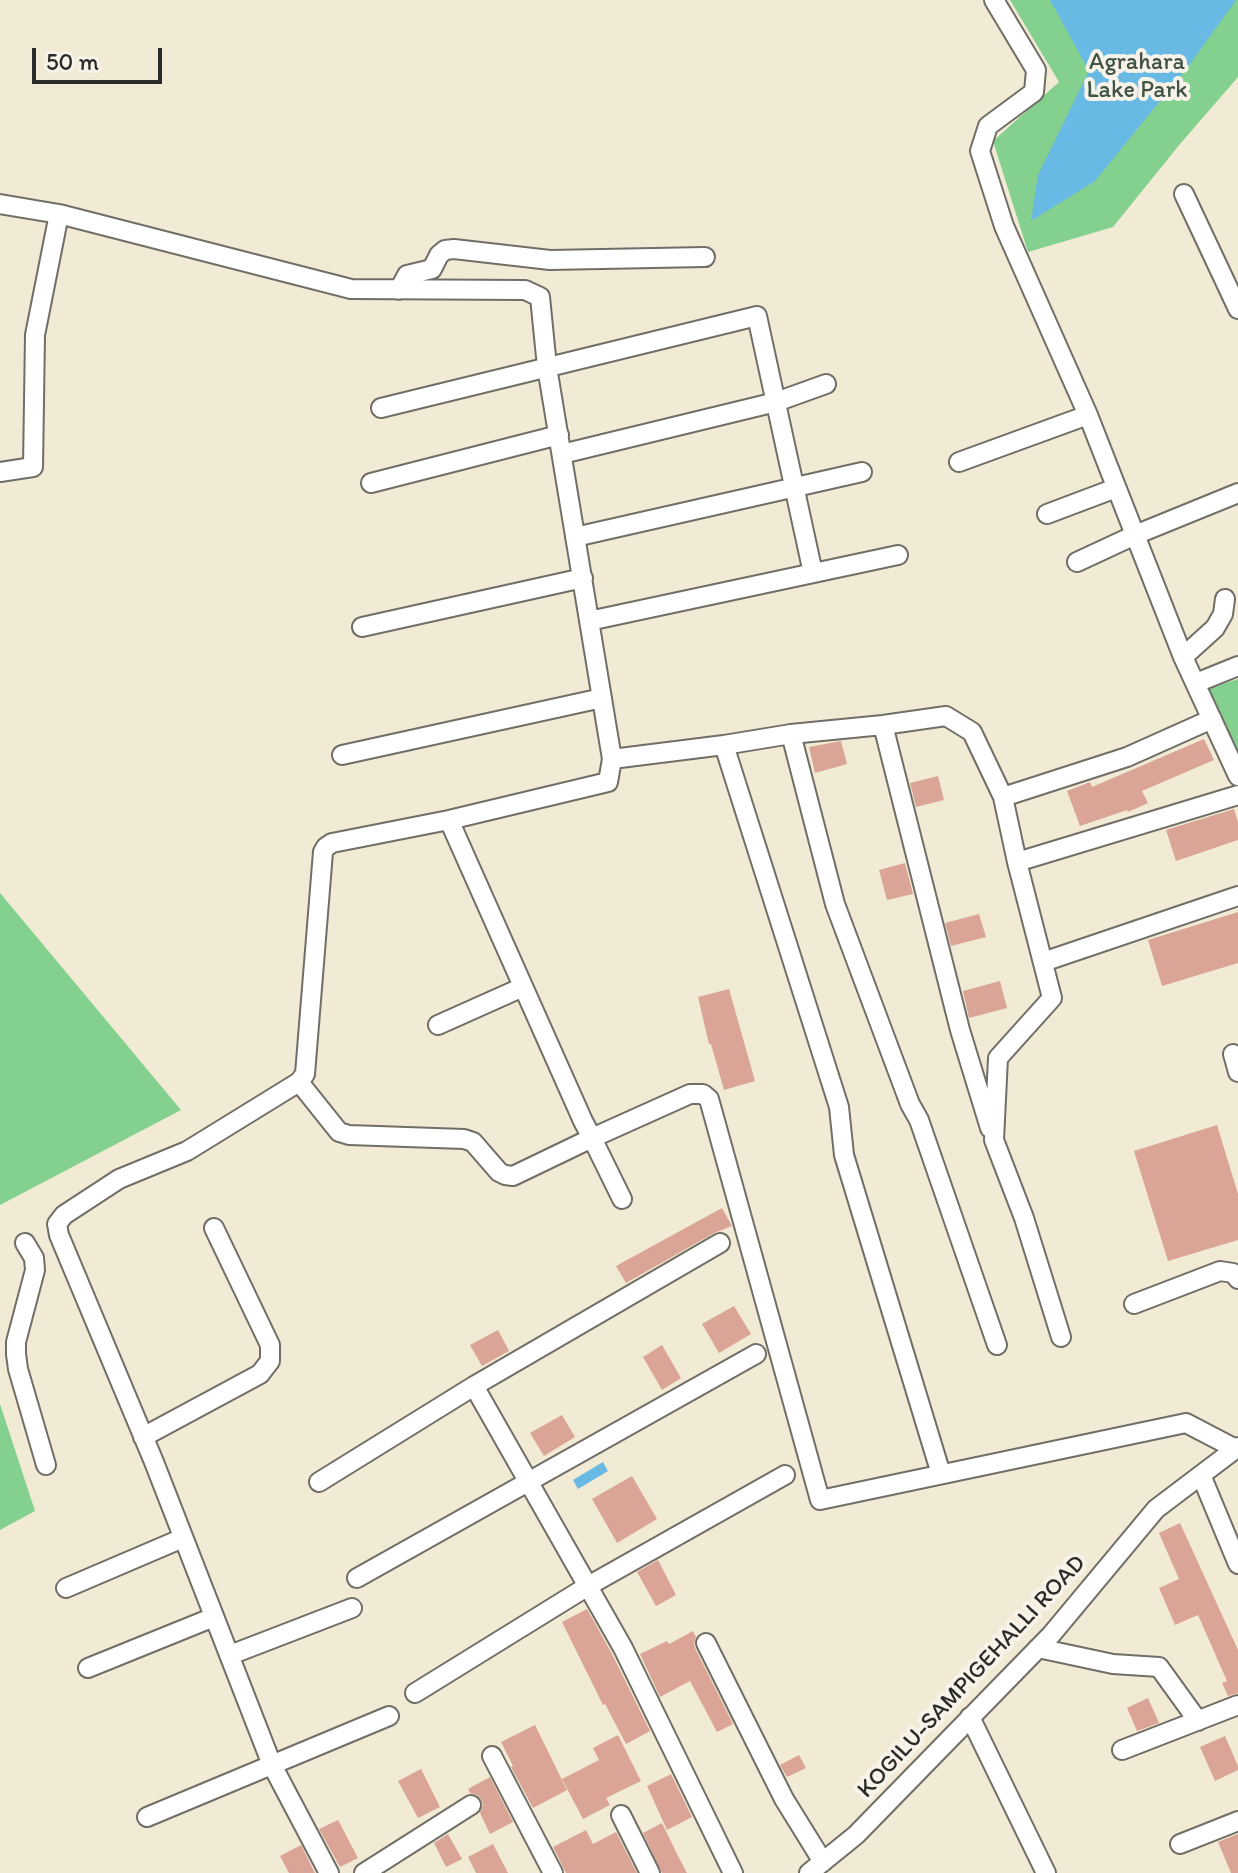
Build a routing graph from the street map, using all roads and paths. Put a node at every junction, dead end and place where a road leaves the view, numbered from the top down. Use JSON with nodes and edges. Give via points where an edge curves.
{"nodes":[{"id":1,"x":994,"y":0,"type":"edge"},
{"id":2,"x":1184,"y":194,"type":"dead end"},
{"id":3,"x":0,"y":204,"type":"edge"},
{"id":4,"x":59,"y":214,"type":"junction"},
{"id":5,"x":705,"y":257,"type":"dead end"},
{"id":6,"x":399,"y":290,"type":"junction"},
{"id":7,"x":1238,"y":309,"type":"edge"},
{"id":8,"x":547,"y":367,"type":"junction"},
{"id":9,"x":826,"y":384,"type":"dead end"},
{"id":10,"x":776,"y":402,"type":"junction"},
{"id":11,"x":381,"y":408,"type":"dead end"},
{"id":12,"x":1088,"y":415,"type":"junction"},
{"id":13,"x":560,"y":445,"type":"junction"},
{"id":14,"x":959,"y":462,"type":"dead end"},
{"id":15,"x":0,"y":472,"type":"edge"},
{"id":16,"x":862,"y":472,"type":"dead end"},
{"id":17,"x":371,"y":483,"type":"dead end"},
{"id":18,"x":794,"y":487,"type":"junction"},
{"id":19,"x":1116,"y":488,"type":"junction"},
{"id":20,"x":1238,"y":493,"type":"edge"},
{"id":21,"x":1047,"y":514,"type":"dead end"},
{"id":22,"x":1135,"y":535,"type":"junction"},
{"id":23,"x":575,"y":537,"type":"junction"},
{"id":24,"x":898,"y":555,"type":"dead end"},
{"id":25,"x":1077,"y":562,"type":"dead end"},
{"id":26,"x":813,"y":573,"type":"junction"},
{"id":27,"x":583,"y":578,"type":"junction"},
{"id":28,"x":1225,"y":599,"type":"dead end"},
{"id":29,"x":589,"y":621,"type":"junction"},
{"id":30,"x":362,"y":627,"type":"dead end"},
{"id":31,"x":1183,"y":657,"type":"junction"},
{"id":32,"x":1238,"y":666,"type":"edge"},
{"id":33,"x":1196,"y":683,"type":"junction"},
{"id":34,"x":602,"y":698,"type":"junction"},
{"id":35,"x":1212,"y":719,"type":"junction"},
{"id":36,"x":883,"y":725,"type":"junction"},
{"id":37,"x":791,"y":734,"type":"junction"},
{"id":38,"x":724,"y":745,"type":"junction"},
{"id":39,"x":342,"y":755,"type":"dead end"},
{"id":40,"x":612,"y":759,"type":"junction"},
{"id":41,"x":1238,"y":776,"type":"edge"},
{"id":42,"x":1238,"y":795,"type":"edge"},
{"id":43,"x":1003,"y":797,"type":"junction"},
{"id":44,"x":449,"y":820,"type":"junction"},
{"id":45,"x":1017,"y":862,"type":"junction"},
{"id":46,"x":1238,"y":896,"type":"edge"},
{"id":47,"x":1043,"y":962,"type":"junction"},
{"id":48,"x":523,"y":987,"type":"junction"},
{"id":49,"x":438,"y":1025,"type":"dead end"},
{"id":50,"x":299,"y":1082,"type":"junction"},
{"id":51,"x":592,"y":1138,"type":"junction"},
{"id":52,"x":994,"y":1140,"type":"junction"},
{"id":53,"x":622,"y":1199,"type":"dead end"},
{"id":54,"x":214,"y":1228,"type":"dead end"},
{"id":55,"x":25,"y":1243,"type":"dead end"},
{"id":56,"x":720,"y":1243,"type":"dead end"},
{"id":57,"x":1238,"y":1279,"type":"edge"},
{"id":58,"x":1134,"y":1304,"type":"dead end"},
{"id":59,"x":1061,"y":1337,"type":"dead end"},
{"id":60,"x":997,"y":1345,"type":"dead end"},
{"id":61,"x":756,"y":1354,"type":"dead end"},
{"id":62,"x":474,"y":1386,"type":"junction"},
{"id":63,"x":143,"y":1437,"type":"junction"},
{"id":64,"x":1237,"y":1448,"type":"edge"},
{"id":65,"x":46,"y":1465,"type":"dead end"},
{"id":66,"x":941,"y":1474,"type":"junction"},
{"id":67,"x":785,"y":1475,"type":"dead end"},
{"id":68,"x":1201,"y":1475,"type":"junction"},
{"id":69,"x":528,"y":1481,"type":"junction"},
{"id":70,"x":319,"y":1482,"type":"dead end"},
{"id":71,"x":183,"y":1538,"type":"junction"},
{"id":72,"x":1238,"y":1564,"type":"edge"},
{"id":73,"x":357,"y":1578,"type":"dead end"},
{"id":74,"x":588,"y":1586,"type":"junction"},
{"id":75,"x":66,"y":1588,"type":"dead end"},
{"id":76,"x":352,"y":1608,"type":"dead end"},
{"id":77,"x":214,"y":1617,"type":"junction"},
{"id":78,"x":706,"y":1643,"type":"dead end"},
{"id":79,"x":1038,"y":1648,"type":"junction"},
{"id":80,"x":230,"y":1655,"type":"junction"},
{"id":81,"x":88,"y":1668,"type":"dead end"},
{"id":82,"x":415,"y":1693,"type":"dead end"},
{"id":83,"x":1238,"y":1705,"type":"edge"},
{"id":84,"x":389,"y":1716,"type":"dead end"},
{"id":85,"x":970,"y":1717,"type":"junction"},
{"id":86,"x":1198,"y":1721,"type":"junction"},
{"id":87,"x":1122,"y":1750,"type":"dead end"},
{"id":88,"x":492,"y":1756,"type":"dead end"},
{"id":89,"x":272,"y":1765,"type":"junction"},
{"id":90,"x":471,"y":1805,"type":"dead end"},
{"id":91,"x":621,"y":1815,"type":"dead end"},
{"id":92,"x":147,"y":1817,"type":"dead end"},
{"id":93,"x":1238,"y":1821,"type":"edge"},
{"id":94,"x":1180,"y":1844,"type":"dead end"},
{"id":95,"x":816,"y":1867,"type":"edge"},
{"id":96,"x":329,"y":1873,"type":"edge"},
{"id":97,"x":364,"y":1873,"type":"edge"},
{"id":98,"x":553,"y":1873,"type":"edge"},
{"id":99,"x":650,"y":1873,"type":"edge"},
{"id":100,"x":733,"y":1873,"type":"edge"},
{"id":101,"x":1046,"y":1873,"type":"edge"}],
"edges":[{"from":1,"to":12,"type":"street","via":[[1036,70],[1034,92],[988,126],[980,151],[1004,226]]},
{"from":2,"to":7,"type":"street"},
{"from":3,"to":4,"type":"street"},
{"from":4,"to":6,"type":"street","via":[[338,286]]},
{"from":4,"to":15,"type":"street","via":[[35,335],[33,467]]},
{"from":5,"to":6,"type":"street","via":[[550,260],[454,249],[439,255],[432,269],[407,275]]},
{"from":6,"to":8,"type":"street","via":[[533,293],[540,297]]},
{"from":8,"to":10,"type":"street","via":[[757,316]]},
{"from":8,"to":11,"type":"street"},
{"from":8,"to":13,"type":"street"},
{"from":9,"to":10,"type":"street"},
{"from":10,"to":13,"type":"street"},
{"from":10,"to":18,"type":"street"},
{"from":12,"to":14,"type":"street"},
{"from":12,"to":19,"type":"street"},
{"from":13,"to":17,"type":"street"},
{"from":13,"to":23,"type":"street"},
{"from":16,"to":18,"type":"street"},
{"from":18,"to":23,"type":"street"},
{"from":18,"to":26,"type":"street"},
{"from":19,"to":21,"type":"street"},
{"from":19,"to":22,"type":"street"},
{"from":20,"to":22,"type":"street"},
{"from":22,"to":25,"type":"street"},
{"from":22,"to":31,"type":"street"},
{"from":23,"to":27,"type":"street"},
{"from":24,"to":26,"type":"street"},
{"from":26,"to":29,"type":"street"},
{"from":27,"to":29,"type":"street"},
{"from":27,"to":30,"type":"street"},
{"from":28,"to":31,"type":"street","via":[[1215,628]]},
{"from":29,"to":34,"type":"street"},
{"from":31,"to":33,"type":"street"},
{"from":32,"to":33,"type":"street"},
{"from":33,"to":35,"type":"street"},
{"from":34,"to":39,"type":"street"},
{"from":34,"to":40,"type":"street"},
{"from":35,"to":41,"type":"street"},
{"from":35,"to":43,"type":"street","via":[[1127,757]]},
{"from":36,"to":37,"type":"street"},
{"from":36,"to":43,"type":"street","via":[[946,716],[972,732]]},
{"from":36,"to":52,"type":"street","via":[[960,1030]]},
{"from":37,"to":38,"type":"street"},
{"from":37,"to":60,"type":"street","via":[[835,904],[919,1120]]},
{"from":38,"to":40,"type":"street"},
{"from":38,"to":66,"type":"street","via":[[839,1107],[844,1155]]},
{"from":40,"to":44,"type":"street","via":[[608,782]]},
{"from":42,"to":45,"type":"street"},
{"from":43,"to":45,"type":"street"},
{"from":44,"to":48,"type":"street"},
{"from":44,"to":50,"type":"street","via":[[332,843],[323,852],[307,1065]]},
{"from":45,"to":47,"type":"street"},
{"from":46,"to":47,"type":"street"},
{"from":47,"to":52,"type":"street","via":[[1052,998],[998,1058]]},
{"from":48,"to":49,"type":"street"},
{"from":48,"to":51,"type":"street"},
{"from":50,"to":51,"type":"street","via":[[339,1132],[464,1139],[505,1175],[513,1176]]},
{"from":50,"to":63,"type":"street","via":[[187,1151],[119,1179],[57,1224]]},
{"from":51,"to":53,"type":"street"},
{"from":51,"to":66,"type":"street","via":[[690,1094],[709,1099],[820,1500]]},
{"from":52,"to":59,"type":"street"},
{"from":54,"to":63,"type":"street","via":[[270,1345],[270,1361],[260,1374]]},
{"from":55,"to":65,"type":"street","via":[[35,1270],[16,1354]]},
{"from":56,"to":62,"type":"street"},
{"from":57,"to":58,"type":"street","via":[[1220,1271]]},
{"from":61,"to":69,"type":"street"},
{"from":62,"to":69,"type":"street"},
{"from":62,"to":70,"type":"street"},
{"from":63,"to":71,"type":"street"},
{"from":64,"to":66,"type":"street","via":[[1186,1423]]},
{"from":64,"to":68,"type":"street","name":"KOGILU-SAMPIGEHALLI ROAD"},
{"from":67,"to":74,"type":"street"},
{"from":68,"to":72,"type":"street"},
{"from":68,"to":79,"type":"street","name":"KOGILU-SAMPIGEHALLI ROAD","via":[[1156,1509]]},
{"from":69,"to":73,"type":"street"},
{"from":69,"to":74,"type":"street"},
{"from":71,"to":75,"type":"street"},
{"from":71,"to":77,"type":"street"},
{"from":74,"to":82,"type":"street"},
{"from":74,"to":100,"type":"street"},
{"from":76,"to":80,"type":"street"},
{"from":77,"to":80,"type":"street"},
{"from":77,"to":81,"type":"street"},
{"from":78,"to":95,"type":"street"},
{"from":79,"to":85,"type":"street","name":"KOGILU-SAMPIGEHALLI ROAD"},
{"from":79,"to":86,"type":"street","via":[[1113,1664],[1159,1667]]},
{"from":80,"to":89,"type":"street"},
{"from":83,"to":86,"type":"street"},
{"from":84,"to":89,"type":"street"},
{"from":85,"to":95,"type":"street","name":"KOGILU-SAMPIGEHALLI ROAD","via":[[856,1835]]},
{"from":85,"to":101,"type":"street"},
{"from":86,"to":87,"type":"street"},
{"from":88,"to":98,"type":"street"},
{"from":89,"to":92,"type":"street"},
{"from":89,"to":96,"type":"street"},
{"from":90,"to":97,"type":"street"},
{"from":91,"to":99,"type":"street"},
{"from":93,"to":94,"type":"street"}]}
